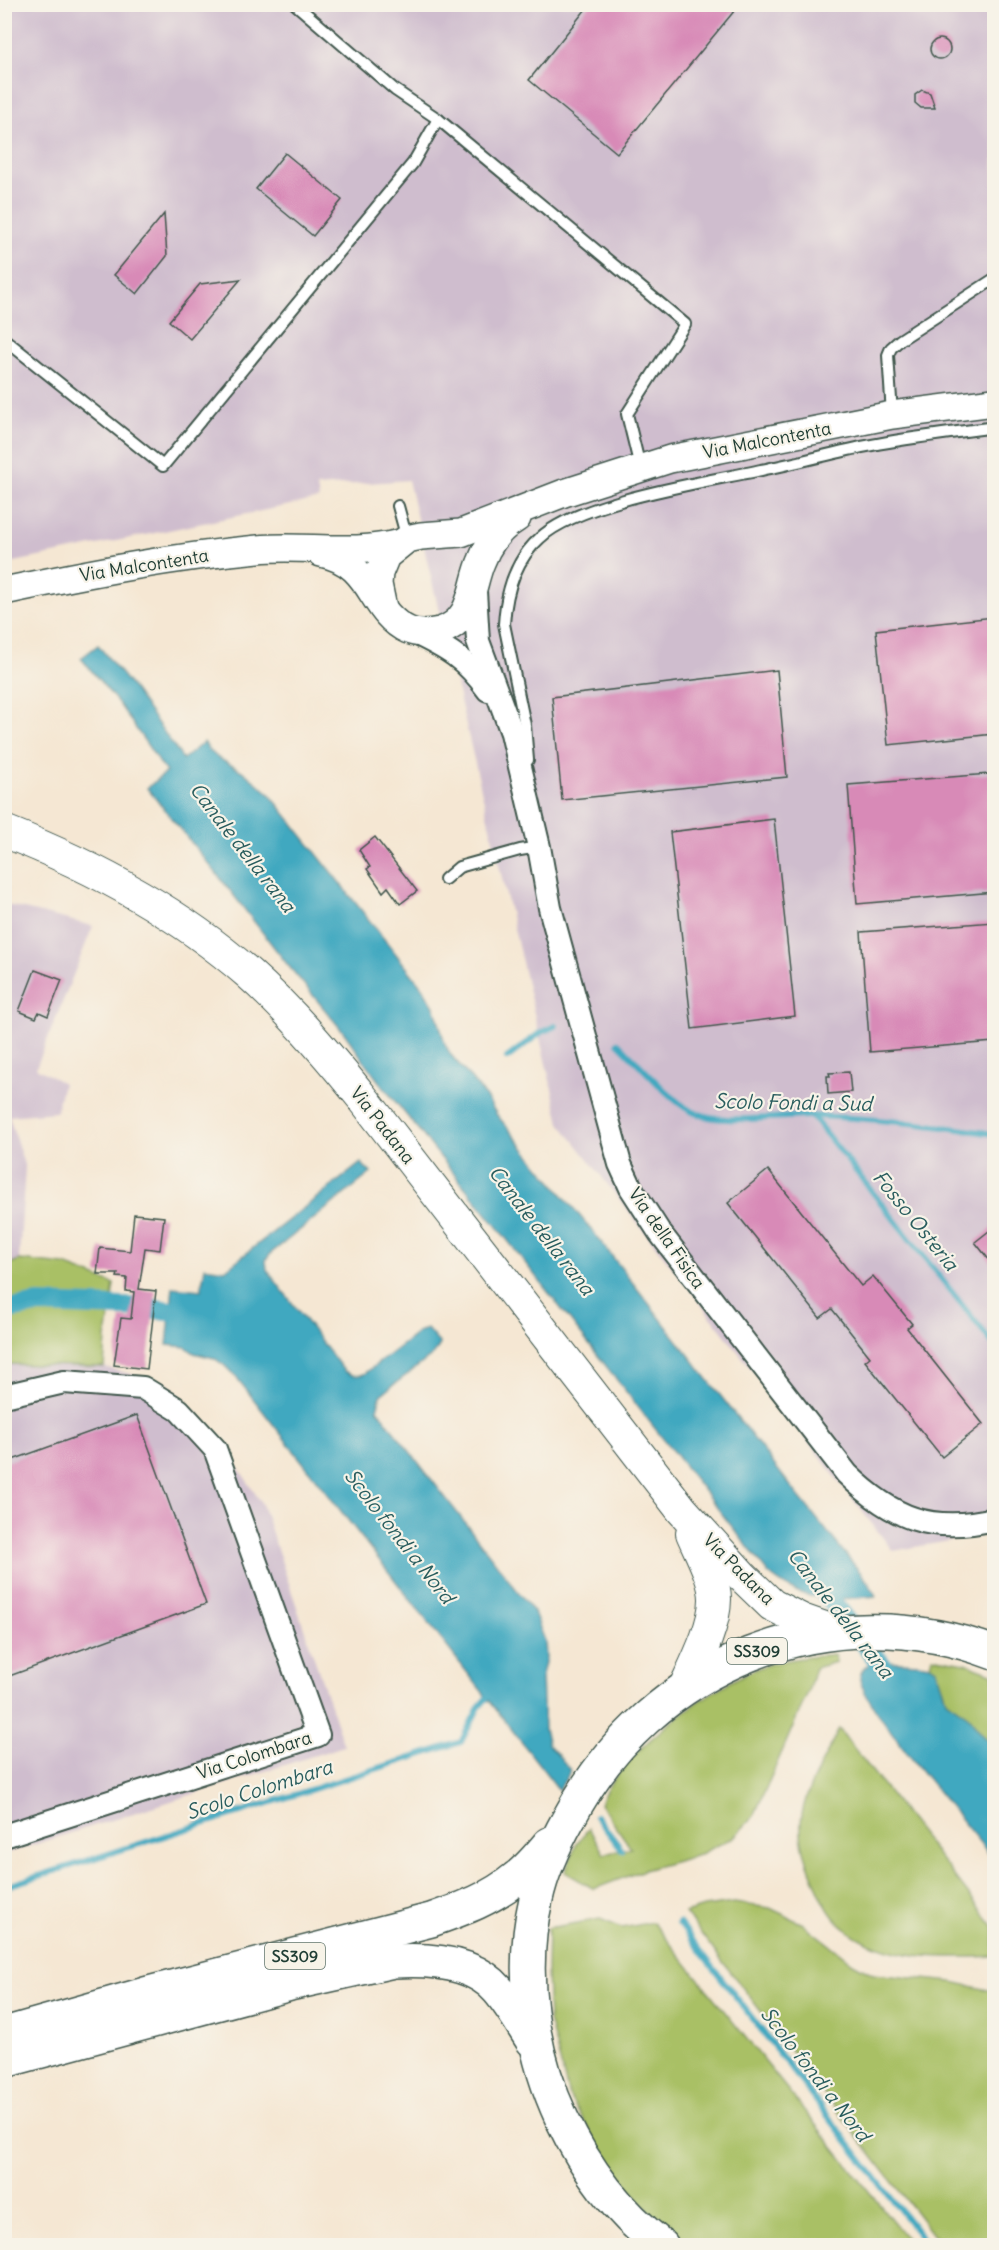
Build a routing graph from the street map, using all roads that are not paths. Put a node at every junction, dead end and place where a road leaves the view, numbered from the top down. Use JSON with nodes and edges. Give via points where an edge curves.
{"nodes":[{"id":1,"x":294,"y":4,"type":"edge"},
{"id":2,"x":438,"y":119,"type":"junction"},
{"id":3,"x":994,"y":279,"type":"edge"},
{"id":4,"x":4,"y":339,"type":"edge"},
{"id":5,"x":994,"y":402,"type":"edge"},
{"id":6,"x":892,"y":415,"type":"junction"},
{"id":7,"x":994,"y":427,"type":"edge"},
{"id":8,"x":640,"y":468,"type":"junction"},
{"id":9,"x":546,"y":500,"type":"junction"},
{"id":10,"x":398,"y":507,"type":"dead end"},
{"id":11,"x":413,"y":540,"type":"junction"},
{"id":12,"x":284,"y":547,"type":"junction"},
{"id":13,"x":474,"y":584,"type":"junction"},
{"id":14,"x":4,"y":591,"type":"edge"},
{"id":15,"x":383,"y":608,"type":"junction"},
{"id":16,"x":410,"y":631,"type":"junction"},
{"id":17,"x":512,"y":733,"type":"junction"},
{"id":18,"x":4,"y":831,"type":"edge"},
{"id":19,"x":537,"y":841,"type":"junction"},
{"id":20,"x":445,"y":879,"type":"dead end"},
{"id":21,"x":4,"y":1396,"type":"edge"},
{"id":22,"x":682,"y":1510,"type":"junction"},
{"id":23,"x":994,"y":1519,"type":"edge"},
{"id":24,"x":836,"y":1632,"type":"junction"},
{"id":25,"x":994,"y":1653,"type":"edge"},
{"id":26,"x":685,"y":1687,"type":"junction"},
{"id":27,"x":561,"y":1832,"type":"junction"},
{"id":28,"x":4,"y":1836,"type":"edge"},
{"id":29,"x":4,"y":2034,"type":"edge"},
{"id":30,"x":537,"y":2047,"type":"junction"},
{"id":31,"x":4,"y":2061,"type":"edge"},
{"id":32,"x":636,"y":2231,"type":"edge"},
{"id":33,"x":662,"y":2246,"type":"edge"}],
"edges":[{"from":1,"to":2,"type":"lane","via":[[395,90]]},
{"from":2,"to":4,"type":"lane","via":[[413,163],[163,466]]},
{"from":2,"to":8,"type":"lane","via":[[685,324],[627,414]]},
{"from":3,"to":6,"type":"lane","via":[[891,348],[888,355]]},
{"from":5,"to":6,"type":"street","name":"Via Malcontenta"},
{"from":6,"to":8,"type":"street","name":"Via Malcontenta"},
{"from":7,"to":19,"type":"lane","via":[[873,445],[618,502],[554,527],[540,537],[513,574],[504,624],[525,725]]},
{"from":8,"to":9,"type":"street","name":"Via Malcontenta"},
{"from":9,"to":11,"type":"street","name":"Via Malcontenta","via":[[461,533]]},
{"from":9,"to":13,"type":"street","name":"Via Malcontenta","via":[[499,532],[489,544]]},
{"from":10,"to":11,"type":"lane"},
{"from":11,"to":12,"type":"street","name":"Via Malcontenta","via":[[370,548]]},
{"from":11,"to":13,"type":"street","via":[[444,539],[462,552]]},
{"from":11,"to":15,"type":"street","via":[[386,556],[378,584]]},
{"from":12,"to":14,"type":"street","name":"Via Malcontenta","via":[[158,561]]},
{"from":12,"to":15,"type":"street","name":"Via Malcontenta","via":[[340,559],[362,576]]},
{"from":13,"to":16,"type":"street","name":"Via Malcontenta","via":[[468,608],[454,624],[436,632]]},
{"from":13,"to":17,"type":"street","name":"Via della Fisica","via":[[478,641]]},
{"from":15,"to":16,"type":"street","name":"Via Malcontenta"},
{"from":16,"to":17,"type":"street","name":"Via della Fisica","via":[[442,645],[468,664]]},
{"from":17,"to":19,"type":"street","name":"Via della Fisica"},
{"from":18,"to":22,"type":"main road","name":"Via Padana","via":[[53,850],[140,895],[218,948],[269,993],[365,1101]]},
{"from":19,"to":20,"type":"lane","via":[[520,850],[459,867]]},
{"from":19,"to":23,"type":"street","name":"Via della Fisica","via":[[550,908],[612,1140],[644,1210],[839,1465],[866,1492],[892,1510],[930,1522],[978,1523]]},
{"from":21,"to":28,"type":"street","name":"Via Colombara","via":[[64,1382],[143,1388],[180,1410],[215,1449],[318,1735]]},
{"from":22,"to":24,"type":"main road","name":"Via Padana","via":[[772,1605]]},
{"from":22,"to":26,"type":"main road","name":"Via Padana","via":[[707,1568],[715,1599],[708,1633]]},
{"from":24,"to":25,"type":"main road","number":"SS309","via":[[908,1632],[944,1637]]},
{"from":24,"to":26,"type":"main road","number":"SS309","via":[[804,1637],[742,1656]]},
{"from":26,"to":27,"type":"main road","number":"SS309","via":[[654,1710],[613,1751],[579,1798]]},
{"from":27,"to":29,"type":"main road","number":"SS309","via":[[518,1877],[495,1894],[441,1917]]},
{"from":27,"to":30,"type":"main road","number":"SS309","via":[[535,1900],[530,1932],[528,1968]]},
{"from":30,"to":31,"type":"main road","number":"SS309","via":[[497,1988],[485,1979],[452,1964],[410,1960],[290,1984]]},
{"from":30,"to":32,"type":"main road","number":"SS309","via":[[553,2099],[570,2134],[588,2167]]},
{"from":32,"to":33,"type":"main road","number":"SS309"}]}
